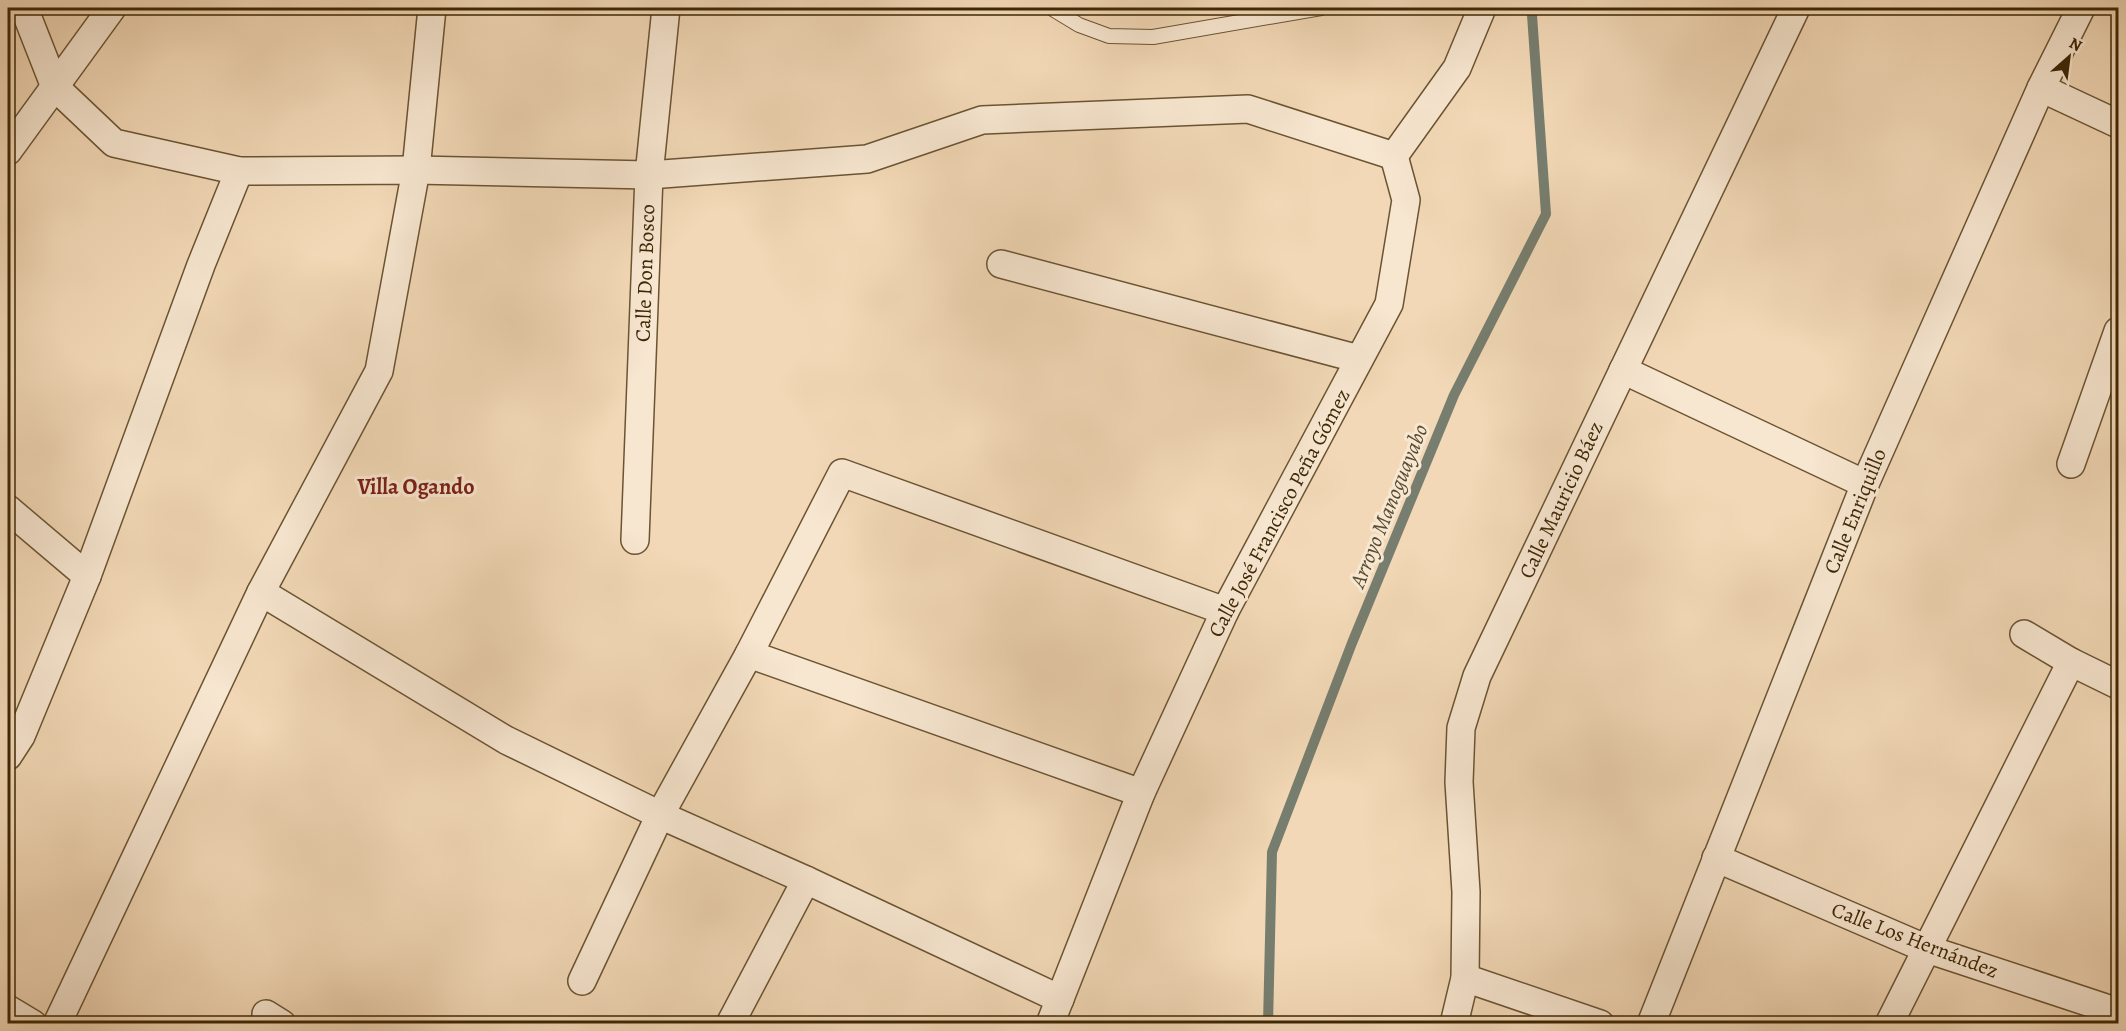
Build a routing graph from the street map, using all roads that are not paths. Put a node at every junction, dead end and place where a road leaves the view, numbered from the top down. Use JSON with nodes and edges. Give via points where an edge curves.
{"nodes":[{"id":1,"x":24,"y":8,"type":"edge"},
{"id":2,"x":112,"y":8,"type":"edge"},
{"id":3,"x":432,"y":8,"type":"edge"},
{"id":4,"x":666,"y":8,"type":"edge"},
{"id":5,"x":1051,"y":8,"type":"edge"},
{"id":6,"x":1321,"y":8,"type":"edge"},
{"id":7,"x":1482,"y":8,"type":"edge"},
{"id":8,"x":1796,"y":8,"type":"edge"},
{"id":9,"x":2081,"y":8,"type":"edge"},
{"id":10,"x":55,"y":87,"type":"junction"},
{"id":11,"x":2041,"y":88,"type":"junction"},
{"id":12,"x":2118,"y":124,"type":"edge"},
{"id":13,"x":8,"y":151,"type":"edge"},
{"id":14,"x":1394,"y":156,"type":"junction"},
{"id":15,"x":416,"y":170,"type":"junction"},
{"id":16,"x":239,"y":171,"type":"junction"},
{"id":17,"x":648,"y":175,"type":"junction"},
{"id":18,"x":1001,"y":264,"type":"dead end"},
{"id":19,"x":2118,"y":331,"type":"edge"},
{"id":20,"x":1359,"y":359,"type":"junction"},
{"id":21,"x":1623,"y":370,"type":"junction"},
{"id":22,"x":2071,"y":464,"type":"dead end"},
{"id":23,"x":1865,"y":484,"type":"junction"},
{"id":24,"x":8,"y":509,"type":"edge"},
{"id":25,"x":635,"y":540,"type":"dead end"},
{"id":26,"x":87,"y":576,"type":"junction"},
{"id":27,"x":261,"y":592,"type":"junction"},
{"id":28,"x":1225,"y":611,"type":"junction"},
{"id":29,"x":2024,"y":634,"type":"dead end"},
{"id":30,"x":749,"y":654,"type":"junction"},
{"id":31,"x":2071,"y":662,"type":"junction"},
{"id":32,"x":2118,"y":686,"type":"edge"},
{"id":33,"x":8,"y":756,"type":"edge"},
{"id":34,"x":1141,"y":793,"type":"junction"},
{"id":35,"x":660,"y":814,"type":"junction"},
{"id":36,"x":1716,"y":858,"type":"junction"},
{"id":37,"x":806,"y":880,"type":"junction"},
{"id":38,"x":1927,"y":949,"type":"junction"},
{"id":39,"x":1466,"y":978,"type":"junction"},
{"id":40,"x":582,"y":981,"type":"dead end"},
{"id":41,"x":8,"y":1009,"type":"edge"},
{"id":42,"x":1055,"y":1011,"type":"edge"},
{"id":43,"x":2118,"y":1012,"type":"edge"},
{"id":44,"x":33,"y":1023,"type":"edge"},
{"id":45,"x":57,"y":1023,"type":"edge"},
{"id":46,"x":730,"y":1023,"type":"edge"},
{"id":47,"x":1454,"y":1023,"type":"edge"},
{"id":48,"x":1600,"y":1023,"type":"edge"},
{"id":49,"x":1651,"y":1023,"type":"edge"},
{"id":50,"x":1889,"y":1023,"type":"edge"}],
"edges":[{"from":1,"to":10,"type":"street"},
{"from":2,"to":10,"type":"street"},
{"from":3,"to":15,"type":"street"},
{"from":4,"to":17,"type":"street","name":"Calle Don Bosco"},
{"from":5,"to":6,"type":"lane","via":[[1079,25],[1109,36],[1154,37]]},
{"from":7,"to":14,"type":"street","via":[[1457,68]]},
{"from":8,"to":21,"type":"street","name":"Calle Mauricio Báez"},
{"from":9,"to":11,"type":"street","name":"Calle Enriquillo"},
{"from":10,"to":13,"type":"street"},
{"from":10,"to":16,"type":"street","via":[[114,143]]},
{"from":11,"to":12,"type":"street"},
{"from":11,"to":23,"type":"street","name":"Calle Enriquillo"},
{"from":14,"to":17,"type":"street","via":[[1248,109],[982,120],[867,159]]},
{"from":14,"to":20,"type":"street","name":"Calle José Francisco Peña Gómez","via":[[1406,200],[1389,304]]},
{"from":15,"to":16,"type":"street"},
{"from":15,"to":17,"type":"street"},
{"from":15,"to":27,"type":"street","via":[[379,371]]},
{"from":16,"to":26,"type":"street"},
{"from":17,"to":25,"type":"street","name":"Calle Don Bosco"},
{"from":18,"to":20,"type":"street"},
{"from":19,"to":22,"type":"street"},
{"from":20,"to":28,"type":"street","name":"Calle José Francisco Peña Gómez"},
{"from":21,"to":23,"type":"street"},
{"from":21,"to":39,"type":"street","name":"Calle Mauricio Báez","via":[[1477,676],[1461,728],[1459,782],[1466,892]]},
{"from":23,"to":36,"type":"street","name":"Calle Enriquillo"},
{"from":24,"to":26,"type":"street"},
{"from":26,"to":33,"type":"street","via":[[21,736]]},
{"from":27,"to":35,"type":"street","via":[[506,740]]},
{"from":27,"to":45,"type":"street"},
{"from":28,"to":30,"type":"street","via":[[842,473]]},
{"from":28,"to":34,"type":"street","name":"Calle José Francisco Peña Gómez"},
{"from":29,"to":31,"type":"street"},
{"from":30,"to":34,"type":"street"},
{"from":30,"to":35,"type":"street"},
{"from":31,"to":32,"type":"street"},
{"from":31,"to":38,"type":"street"},
{"from":34,"to":42,"type":"street","name":"Calle José Francisco Peña Gómez"},
{"from":35,"to":37,"type":"street"},
{"from":35,"to":40,"type":"street"},
{"from":36,"to":38,"type":"street","name":"Calle Los Hernández"},
{"from":36,"to":49,"type":"street","name":"Calle Enriquillo"},
{"from":37,"to":42,"type":"street"},
{"from":37,"to":46,"type":"street"},
{"from":38,"to":43,"type":"street","name":"Calle Los Hernández"},
{"from":38,"to":50,"type":"street"},
{"from":39,"to":47,"type":"street","name":"Calle Mauricio Báez"},
{"from":39,"to":48,"type":"street"},
{"from":41,"to":44,"type":"street"}]}
